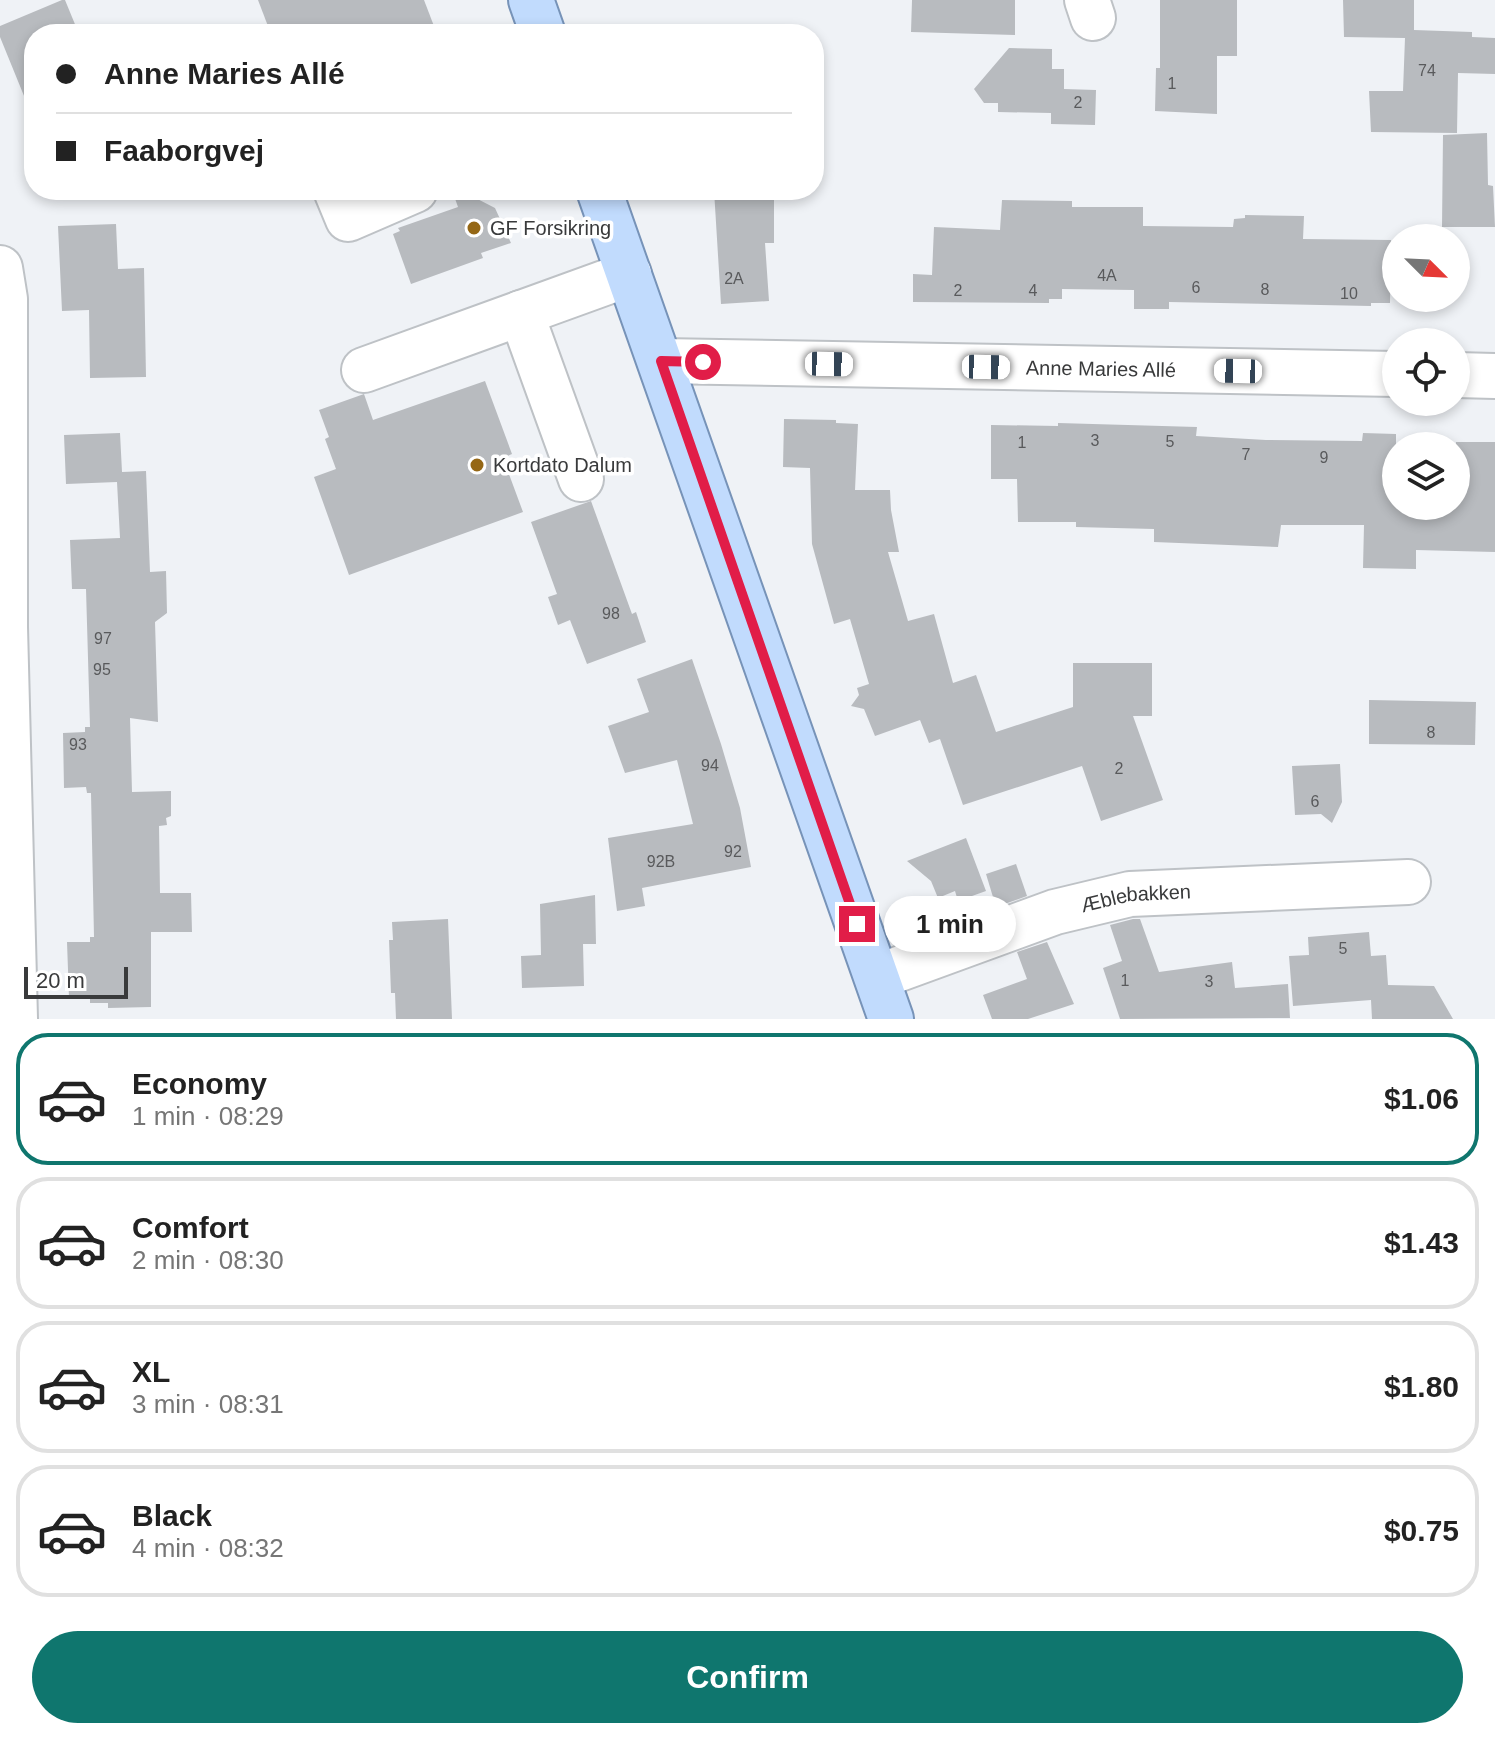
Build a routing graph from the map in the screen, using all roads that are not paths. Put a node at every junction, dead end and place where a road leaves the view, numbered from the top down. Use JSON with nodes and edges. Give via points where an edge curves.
{"nodes":[{"id":1,"x":531,"y":0,"type":"edge"},
{"id":2,"x":539,"y":24,"type":"edge"},
{"id":3,"x":340,"y":200,"type":"edge"},
{"id":4,"x":392,"y":200,"type":"edge"},
{"id":5,"x":603,"y":200,"type":"edge"},
{"id":6,"x":0,"y":268,"type":"edge"},
{"id":7,"x":629,"y":274,"type":"junction"},
{"id":8,"x":521,"y":313,"type":"junction"},
{"id":9,"x":661,"y":361,"type":"junction"},
{"id":10,"x":364,"y":370,"type":"dead end"},
{"id":11,"x":1382,"y":374,"type":"edge"},
{"id":12,"x":1470,"y":375,"type":"edge"},
{"id":13,"x":1495,"y":376,"type":"edge"},
{"id":14,"x":581,"y":479,"type":"dead end"},
{"id":15,"x":2,"y":627,"type":"edge"},
{"id":16,"x":1408,"y":882,"type":"dead end"},
{"id":17,"x":877,"y":977,"type":"junction"},
{"id":18,"x":15,"y":1019,"type":"edge"},
{"id":19,"x":891,"y":1019,"type":"edge"}],
"edges":[{"from":1,"to":2,"type":"main road"},
{"from":3,"to":4,"type":"street","via":[[348,219]]},
{"from":5,"to":7,"type":"main road"},
{"from":6,"to":15,"type":"street","via":[[5,299]]},
{"from":7,"to":8,"type":"street"},
{"from":7,"to":9,"type":"main road"},
{"from":8,"to":10,"type":"street"},
{"from":8,"to":14,"type":"street"},
{"from":9,"to":11,"type":"street","name":"Anne Maries Allé"},
{"from":9,"to":17,"type":"main road"},
{"from":12,"to":13,"type":"street"},
{"from":15,"to":18,"type":"street"},
{"from":16,"to":17,"type":"street","name":"Æblebakken","via":[[1130,894],[1055,912]]},
{"from":17,"to":19,"type":"main road"}]}
